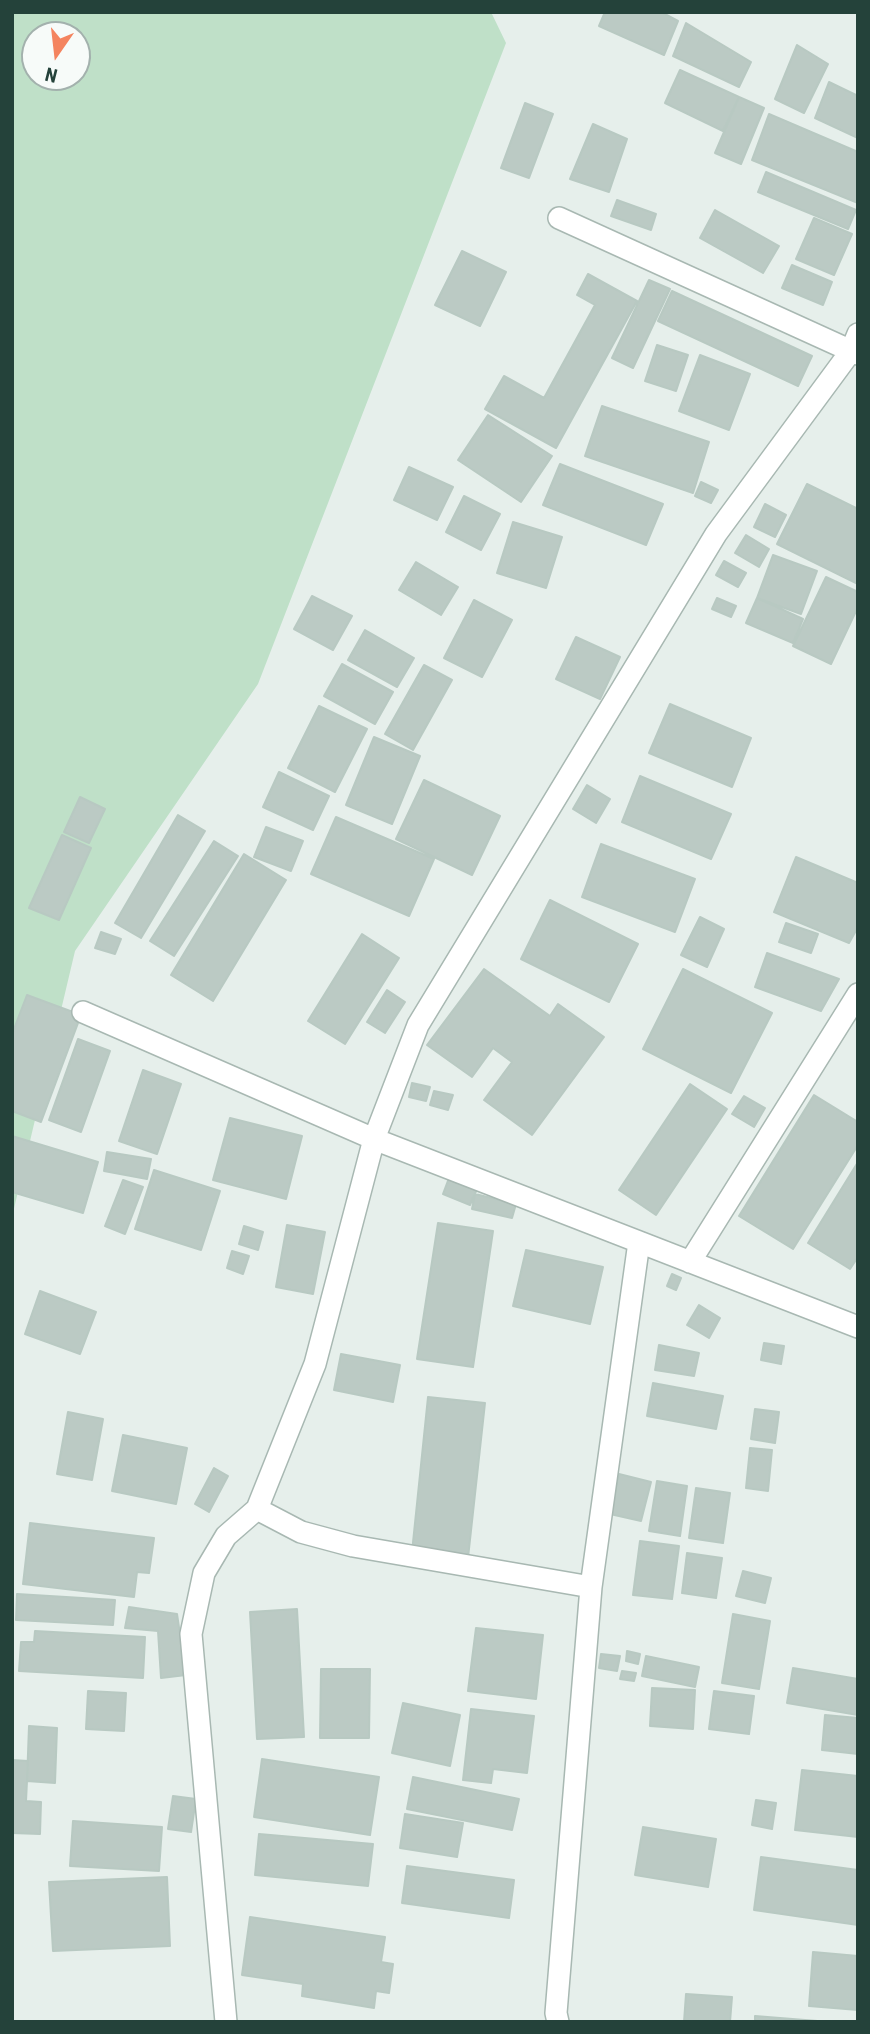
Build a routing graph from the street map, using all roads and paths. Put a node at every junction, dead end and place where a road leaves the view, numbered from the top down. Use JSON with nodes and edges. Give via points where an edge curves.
{"nodes":[{"id":1,"x":559,"y":218,"type":"dead end"},
{"id":2,"x":856,"y":346,"type":"edge"},
{"id":3,"x":858,"y":994,"type":"edge"},
{"id":4,"x":83,"y":1012,"type":"dead end"},
{"id":5,"x":374,"y":1139,"type":"junction"},
{"id":6,"x":639,"y":1242,"type":"junction"},
{"id":7,"x":690,"y":1262,"type":"junction"},
{"id":8,"x":858,"y":1327,"type":"edge"},
{"id":9,"x":257,"y":1509,"type":"junction"},
{"id":10,"x":591,"y":1587,"type":"junction"},
{"id":11,"x":226,"y":2022,"type":"edge"},
{"id":12,"x":558,"y":2022,"type":"edge"}],
"edges":[{"from":1,"to":2,"type":"street"},
{"from":2,"to":5,"type":"street","via":[[716,534],[425,1013]]},
{"from":3,"to":7,"type":"street"},
{"from":4,"to":5,"type":"street"},
{"from":5,"to":6,"type":"street"},
{"from":5,"to":9,"type":"street","via":[[315,1364]]},
{"from":6,"to":7,"type":"street"},
{"from":6,"to":10,"type":"street"},
{"from":7,"to":8,"type":"street"},
{"from":9,"to":10,"type":"street","via":[[301,1532],[353,1546]]},
{"from":9,"to":11,"type":"street","via":[[226,1536],[204,1573],[191,1634]]},
{"from":10,"to":12,"type":"street"}]}
